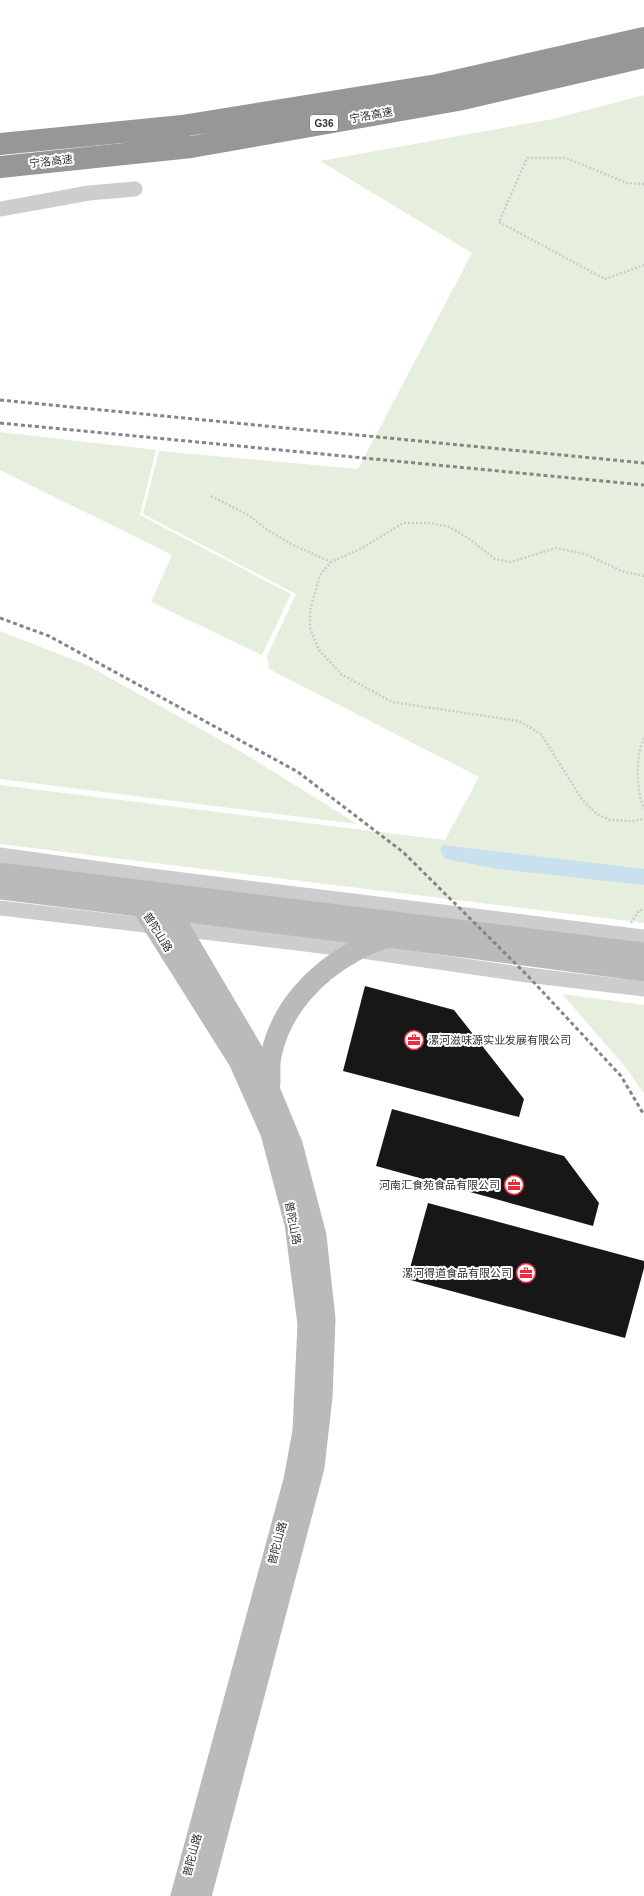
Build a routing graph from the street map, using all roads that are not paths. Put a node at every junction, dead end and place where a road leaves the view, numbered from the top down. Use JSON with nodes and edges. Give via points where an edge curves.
{"nodes":[{"id":1,"x":644,"y":38,"type":"edge"},
{"id":2,"x":644,"y":57,"type":"edge"},
{"id":3,"x":0,"y":144,"type":"edge"},
{"id":4,"x":0,"y":167,"type":"edge"},
{"id":5,"x":135,"y":189,"type":"dead end"},
{"id":6,"x":0,"y":209,"type":"edge"},
{"id":7,"x":0,"y":855,"type":"edge"},
{"id":8,"x":0,"y":873,"type":"edge"},
{"id":9,"x":0,"y":889,"type":"edge"},
{"id":10,"x":148,"y":891,"type":"junction"},
{"id":11,"x":0,"y":908,"type":"edge"},
{"id":12,"x":170,"y":911,"type":"junction"},
{"id":13,"x":155,"y":927,"type":"junction"},
{"id":14,"x":181,"y":931,"type":"junction"},
{"id":15,"x":387,"y":937,"type":"junction"},
{"id":16,"x":644,"y":937,"type":"edge"},
{"id":17,"x":355,"y":950,"type":"junction"},
{"id":18,"x":644,"y":953,"type":"edge"},
{"id":19,"x":644,"y":971,"type":"edge"},
{"id":20,"x":644,"y":989,"type":"edge"},
{"id":21,"x":269,"y":1090,"type":"junction"},
{"id":22,"x":181,"y":1896,"type":"edge"},
{"id":23,"x":201,"y":1896,"type":"edge"}],
"edges":[{"from":1,"to":3,"type":"highway","name":"宁洛高速","number":"G36","via":[[429,87],[182,126]]},
{"from":2,"to":4,"type":"highway","name":"宁洛高速","number":"G36","via":[[458,100],[191,147]]},
{"from":5,"to":6,"type":"street","via":[[89,193]]},
{"from":7,"to":10,"type":"street"},
{"from":8,"to":10,"type":"main road"},
{"from":9,"to":10,"type":"main road"},
{"from":10,"to":12,"type":"main road","name":"普陀山路"},
{"from":10,"to":13,"type":"main road","name":"普陀山路"},
{"from":10,"to":16,"type":"street"},
{"from":10,"to":18,"type":"main road"},
{"from":11,"to":13,"type":"street"},
{"from":12,"to":14,"type":"main road","name":"普陀山路"},
{"from":12,"to":15,"type":"main road"},
{"from":13,"to":14,"type":"street"},
{"from":13,"to":22,"type":"main road","name":"普陀山路","via":[[239,1061],[271,1133],[295,1224],[308,1324],[303,1431],[294,1480]]},
{"from":14,"to":17,"type":"street"},
{"from":14,"to":21,"type":"main road","name":"普陀山路","via":[[254,1055]]},
{"from":15,"to":17,"type":"main road"},
{"from":15,"to":19,"type":"main road"},
{"from":17,"to":20,"type":"street"},
{"from":17,"to":21,"type":"main road","via":[[335,963],[304,990],[283,1019],[270,1057]]},
{"from":21,"to":23,"type":"main road","name":"普陀山路","via":[[292,1144],[316,1236],[325,1319],[322,1397],[314,1467]]}]}
